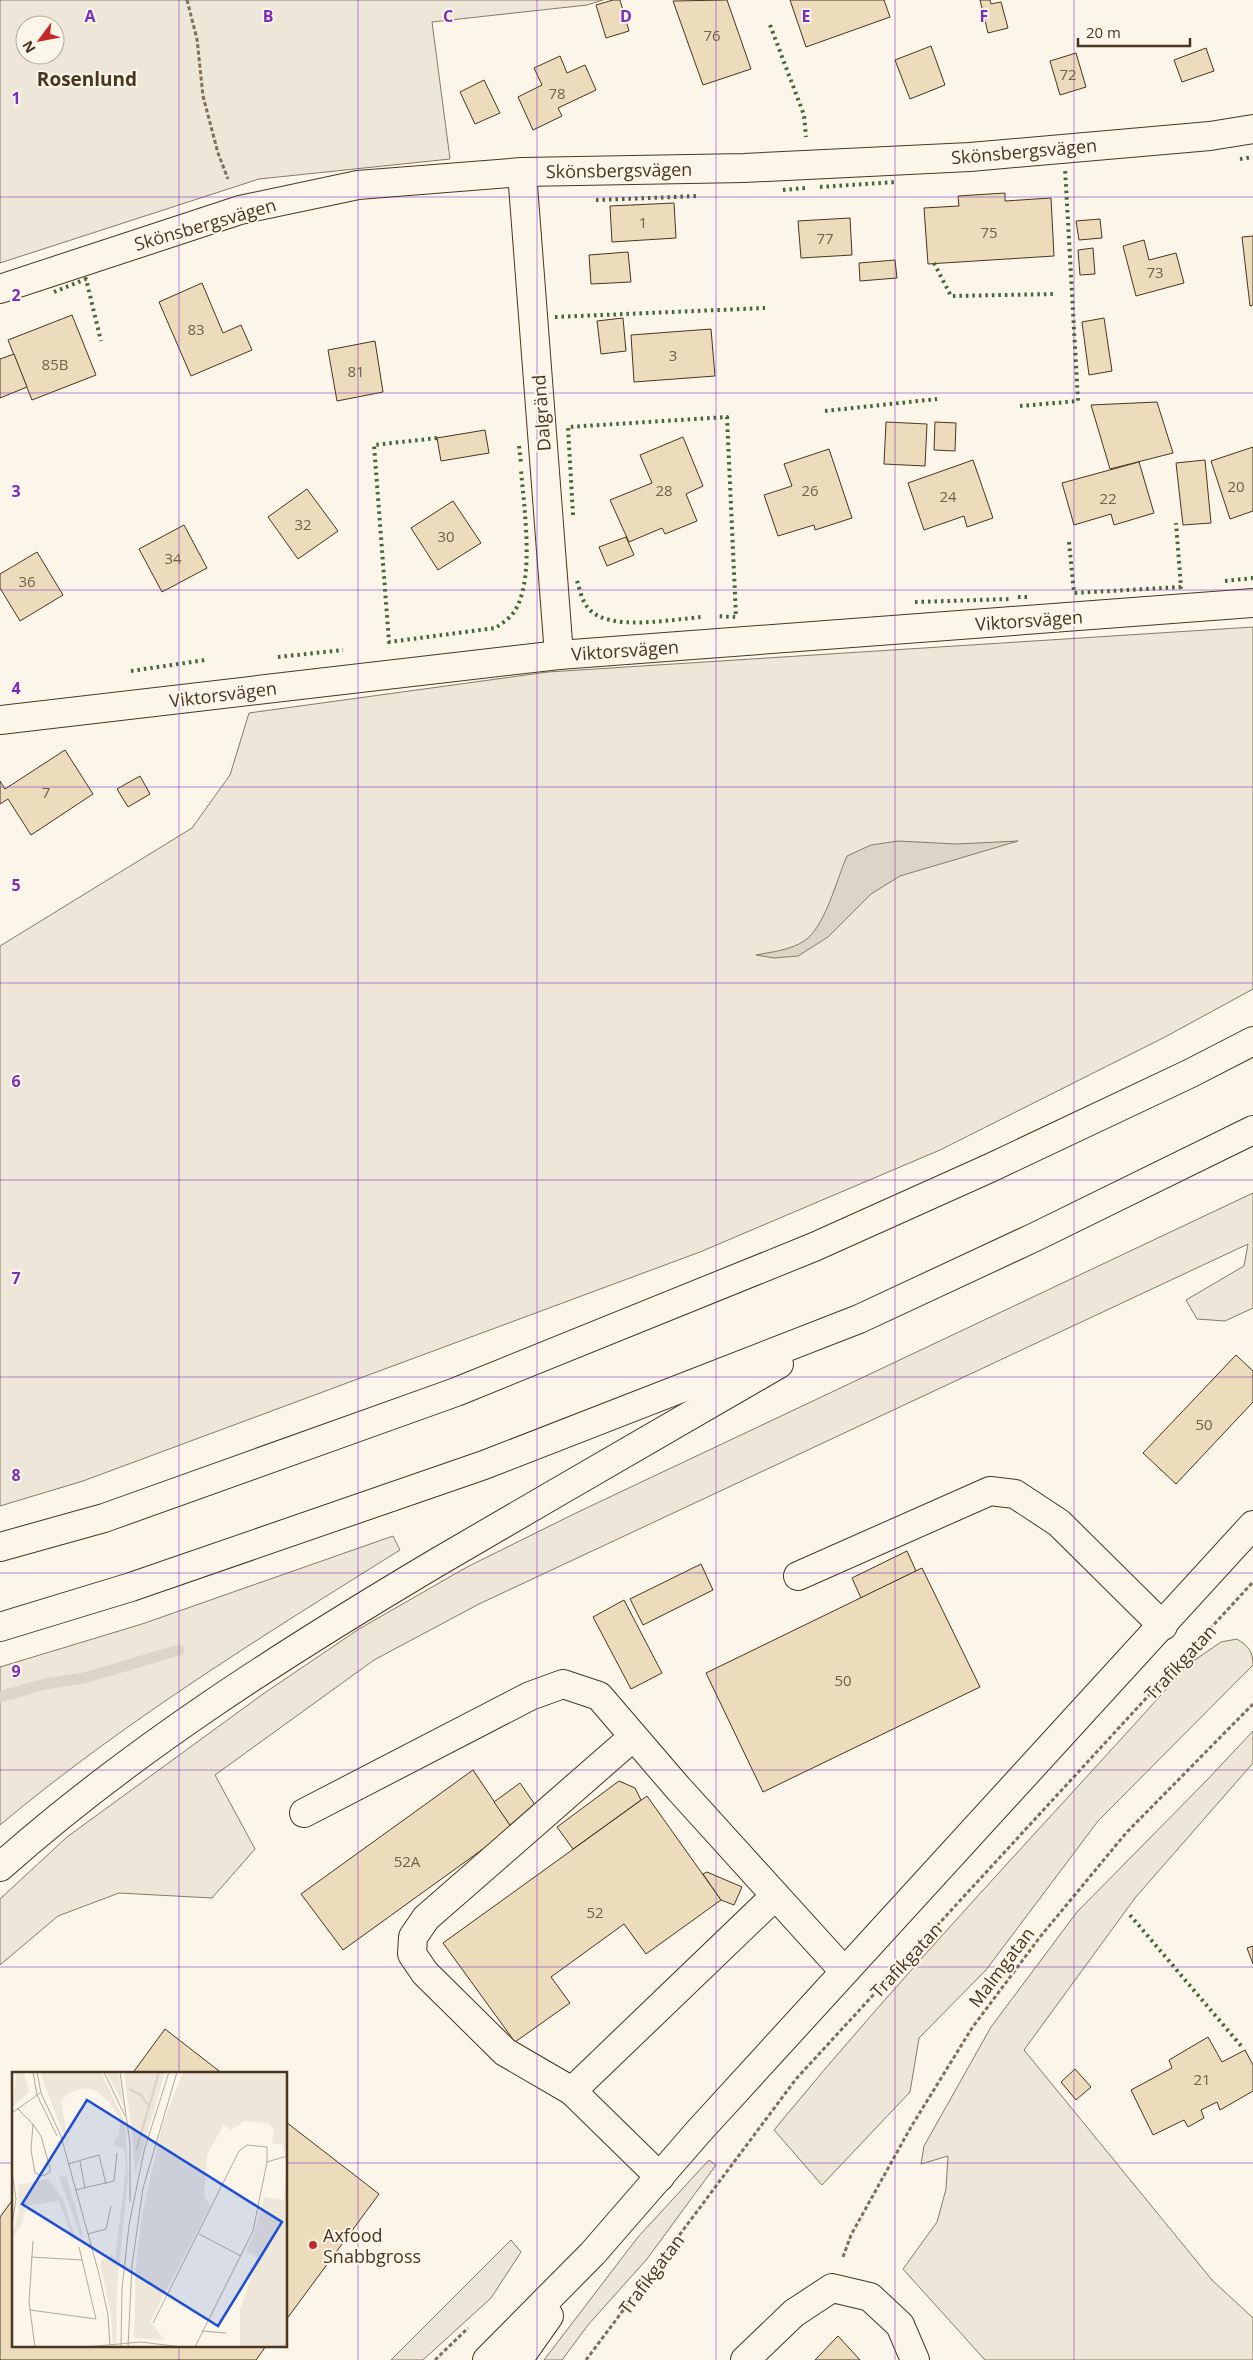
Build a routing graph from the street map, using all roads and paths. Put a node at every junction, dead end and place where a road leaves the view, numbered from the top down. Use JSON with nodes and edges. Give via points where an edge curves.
{"nodes":[{"id":1,"x":187,"y":0,"type":"edge"},
{"id":2,"x":1253,"y":129,"type":"edge"},
{"id":3,"x":522,"y":172,"type":"junction"},
{"id":4,"x":240,"y":210,"type":"junction"},
{"id":5,"x":0,"y":289,"type":"edge"},
{"id":6,"x":1253,"y":603,"type":"edge"},
{"id":7,"x":559,"y":655,"type":"junction"},
{"id":8,"x":0,"y":720,"type":"edge"},
{"id":9,"x":1253,"y":1041,"type":"edge"},
{"id":10,"x":1253,"y":1130,"type":"edge"},
{"id":11,"x":858,"y":1319,"type":"junction"},
{"id":12,"x":1253,"y":1525,"type":"edge"},
{"id":13,"x":0,"y":1547,"type":"edge"},
{"id":14,"x":798,"y":1576,"type":"dead end"},
{"id":15,"x":1253,"y":1582,"type":"edge"},
{"id":16,"x":1163,"y":1626,"type":"junction"},
{"id":17,"x":0,"y":1627,"type":"edge"},
{"id":18,"x":1253,"y":1704,"type":"edge"},
{"id":19,"x":633,"y":1737,"type":"junction"},
{"id":20,"x":304,"y":1813,"type":"dead end"},
{"id":21,"x":0,"y":1867,"type":"edge"},
{"id":22,"x":775,"y":1896,"type":"junction"},
{"id":23,"x":844,"y":1971,"type":"junction"},
{"id":24,"x":572,"y":2091,"type":"junction"},
{"id":25,"x":660,"y":2177,"type":"junction"},
{"id":26,"x":593,"y":2252,"type":"junction"},
{"id":27,"x":832,"y":2288,"type":"junction"},
{"id":28,"x":487,"y":2360,"type":"edge"},
{"id":29,"x":518,"y":2360,"type":"edge"},
{"id":30,"x":586,"y":2360,"type":"edge"},
{"id":31,"x":746,"y":2360,"type":"edge"},
{"id":32,"x":915,"y":2360,"type":"edge"}],
"edges":[{"from":1,"to":4,"type":"path","via":[[197,39],[203,96],[218,153]]},
{"from":2,"to":3,"type":"main road","name":"Skönsbergsvägen","via":[[1210,136],[970,157],[744,168]]},
{"from":3,"to":4,"type":"main road","name":"Skönsbergsvägen","via":[[358,185]]},
{"from":3,"to":7,"type":"main road","name":"Dalgränd"},
{"from":4,"to":5,"type":"main road","name":"Skönsbergsvägen"},
{"from":6,"to":7,"type":"main road","name":"Viktorsvägen"},
{"from":7,"to":8,"type":"main road","name":"Viktorsvägen"},
{"from":9,"to":13,"type":"main road","via":[[990,1168],[814,1248],[484,1381],[104,1518]]},
{"from":10,"to":11,"type":"main road"},
{"from":11,"to":17,"type":"main road","via":[[484,1465],[140,1584]]},
{"from":11,"to":21,"type":"main road","via":[[456,1551],[248,1678],[57,1816]]},
{"from":12,"to":16,"type":"main road","name":"Trafikgatan"},
{"from":14,"to":16,"type":"main road","via":[[990,1490],[1014,1494],[1059,1524]]},
{"from":15,"to":30,"type":"path","name":"Trafikgatan","via":[[796,2079]]},
{"from":16,"to":23,"type":"main road","name":"Trafikgatan"},
{"from":18,"to":27,"type":"path","name":"Malmgatan","via":[[1126,1833],[1040,1937],[972,2028],[911,2127],[851,2235]]},
{"from":19,"to":20,"type":"main road","via":[[599,1696],[562,1684],[530,1696]]},
{"from":19,"to":22,"type":"main road"},
{"from":19,"to":24,"type":"main road","via":[[426,1918],[413,1937],[412,1954],[425,1973],[505,2052]]},
{"from":22,"to":23,"type":"main road"},
{"from":22,"to":24,"type":"main road"},
{"from":23,"to":25,"type":"main road","name":"Trafikgatan"},
{"from":24,"to":25,"type":"main road"},
{"from":25,"to":26,"type":"main road","name":"Trafikgatan"},
{"from":26,"to":28,"type":"main road","name":"Trafikgatan"},
{"from":26,"to":29,"type":"main road","name":"Trafikgatan"},
{"from":27,"to":31,"type":"main road","via":[[794,2313]]},
{"from":27,"to":32,"type":"main road","via":[[870,2297],[900,2325]]}]}
